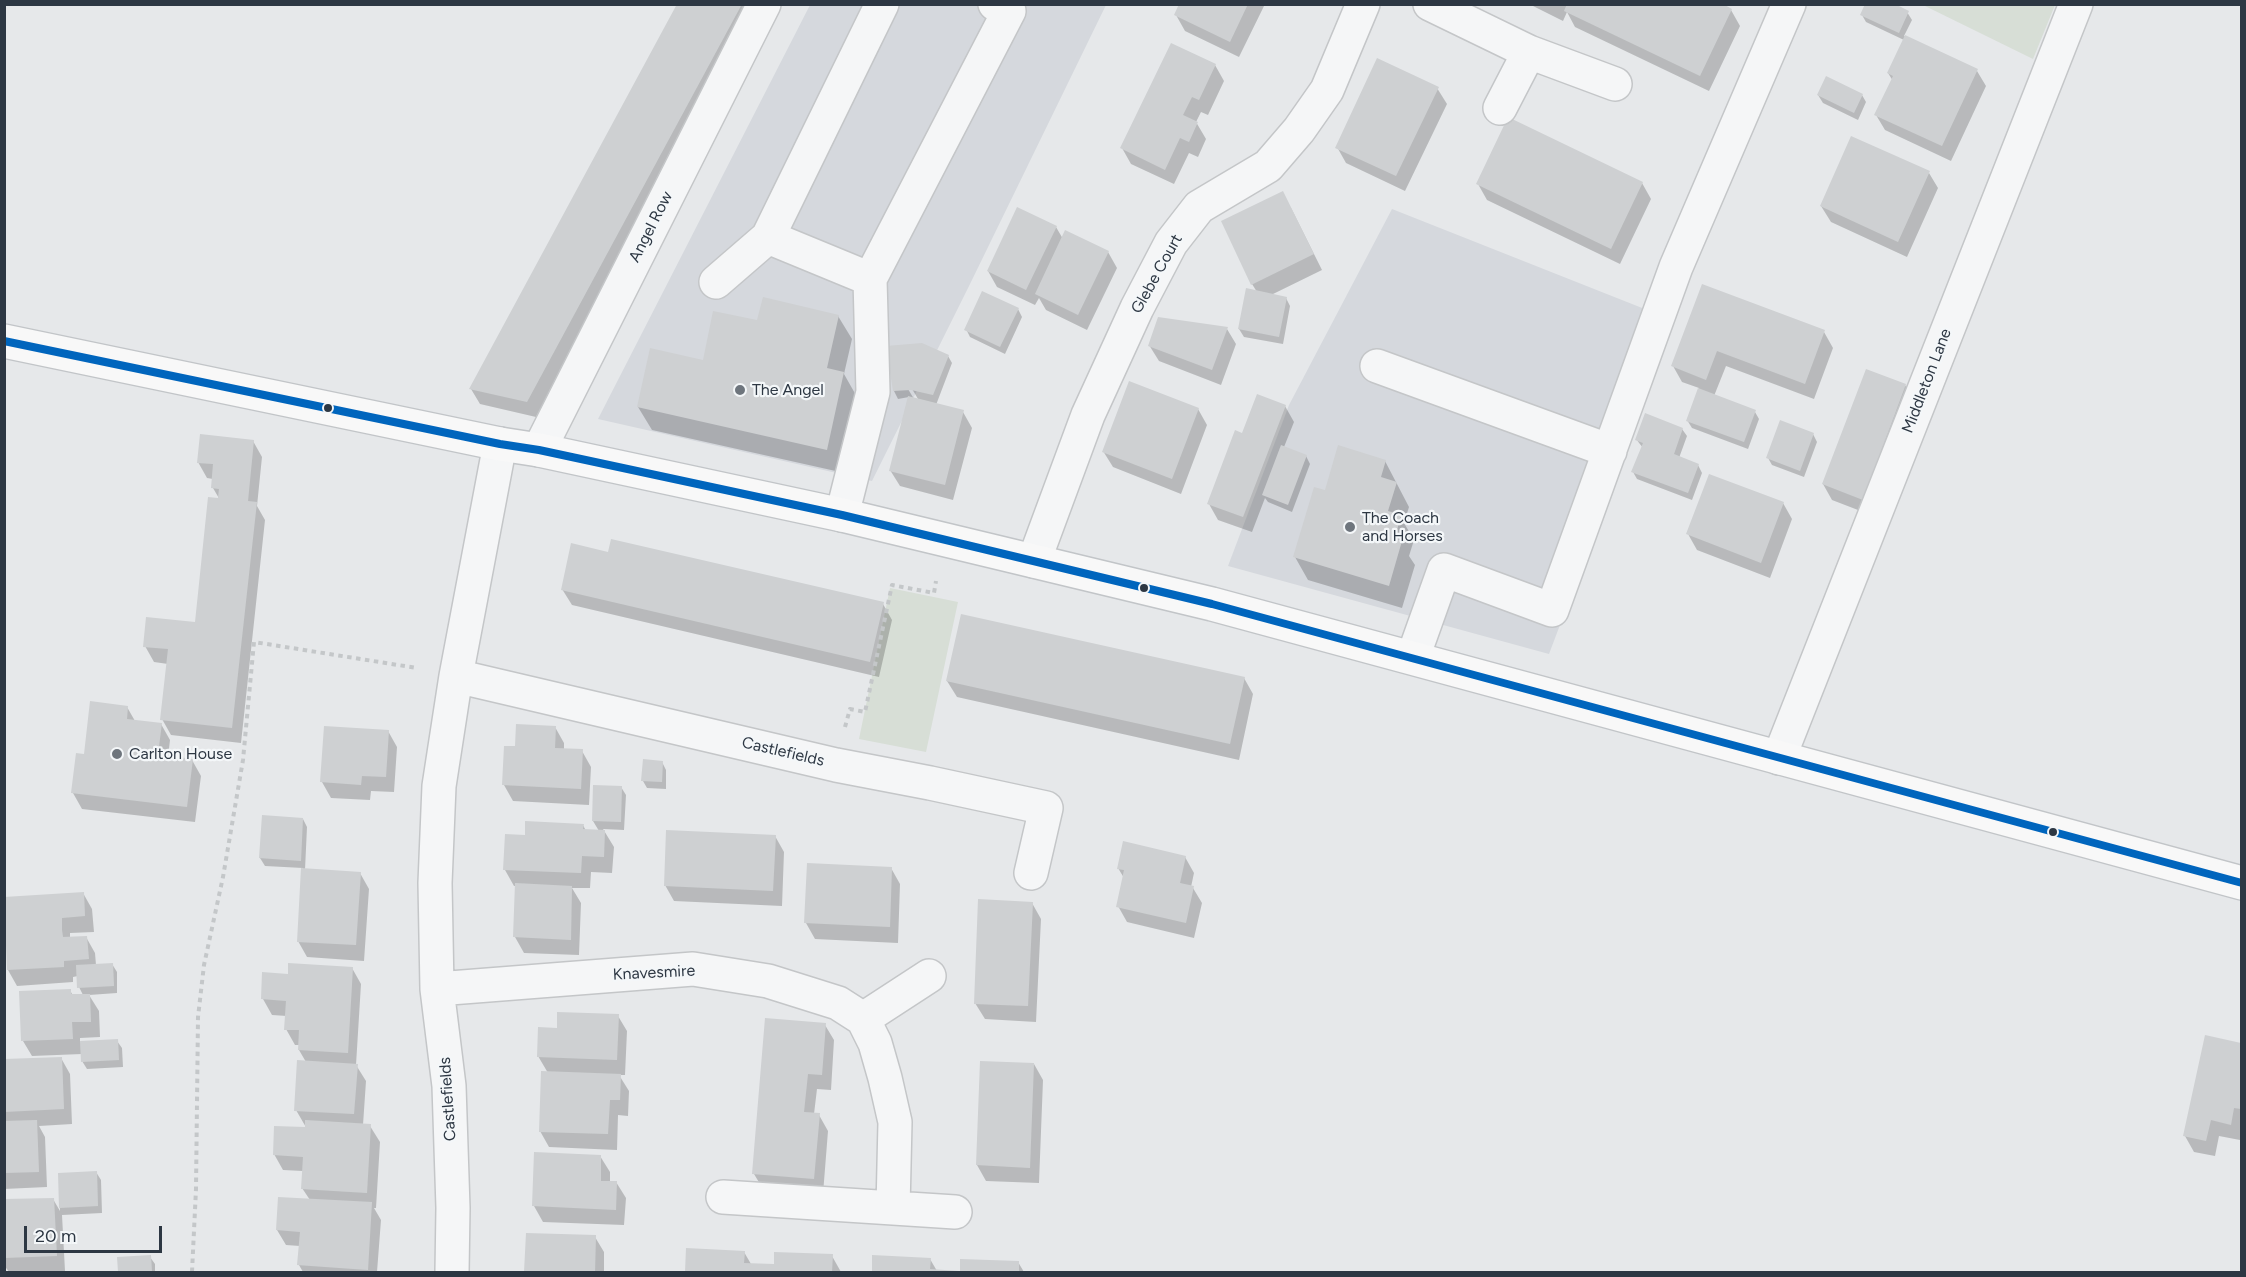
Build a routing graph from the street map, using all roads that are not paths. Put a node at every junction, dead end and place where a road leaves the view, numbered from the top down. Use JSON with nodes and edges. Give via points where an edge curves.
{"nodes":[{"id":1,"x":764,"y":4,"type":"edge"},
{"id":2,"x":882,"y":4,"type":"edge"},
{"id":3,"x":995,"y":4,"type":"edge"},
{"id":4,"x":1364,"y":4,"type":"edge"},
{"id":5,"x":1430,"y":4,"type":"edge"},
{"id":6,"x":1789,"y":4,"type":"edge"},
{"id":7,"x":2076,"y":4,"type":"edge"},
{"id":8,"x":1529,"y":52,"type":"junction"},
{"id":9,"x":1615,"y":84,"type":"dead end"},
{"id":10,"x":1500,"y":108,"type":"dead end"},
{"id":11,"x":768,"y":237,"type":"junction"},
{"id":12,"x":870,"y":279,"type":"junction"},
{"id":13,"x":716,"y":282,"type":"dead end"},
{"id":14,"x":4,"y":341,"type":"edge"},
{"id":15,"x":1377,"y":366,"type":"dead end"},
{"id":16,"x":500,"y":444,"type":"junction"},
{"id":17,"x":539,"y":450,"type":"junction"},
{"id":18,"x":1610,"y":451,"type":"junction"},
{"id":19,"x":842,"y":515,"type":"junction"},
{"id":20,"x":1034,"y":561,"type":"junction"},
{"id":21,"x":1413,"y":657,"type":"junction"},
{"id":22,"x":456,"y":675,"type":"junction"},
{"id":23,"x":1779,"y":758,"type":"junction"},
{"id":24,"x":1031,"y":873,"type":"dead end"},
{"id":25,"x":2241,"y":883,"type":"edge"},
{"id":26,"x":929,"y":976,"type":"dead end"},
{"id":27,"x":437,"y":989,"type":"junction"},
{"id":28,"x":863,"y":1019,"type":"junction"},
{"id":29,"x":723,"y":1197,"type":"dead end"},
{"id":30,"x":893,"y":1208,"type":"junction"},
{"id":31,"x":955,"y":1212,"type":"dead end"},
{"id":32,"x":452,"y":1272,"type":"edge"}],
"edges":[{"from":1,"to":17,"type":"street","name":"Angel Row"},
{"from":2,"to":11,"type":"street"},
{"from":3,"to":12,"type":"street","via":[[1008,11]]},
{"from":4,"to":20,"type":"street","name":"Glebe Court","via":[[1327,90],[1299,130],[1268,166],[1200,207],[1171,243],[1089,415]]},
{"from":5,"to":8,"type":"street"},
{"from":6,"to":18,"type":"street","via":[[1676,267]]},
{"from":7,"to":23,"type":"street","name":"Middleton Lane"},
{"from":8,"to":9,"type":"street"},
{"from":8,"to":10,"type":"street"},
{"from":11,"to":12,"type":"street"},
{"from":11,"to":13,"type":"street"},
{"from":12,"to":19,"type":"street","via":[[873,392]]},
{"from":14,"to":16,"type":"main road"},
{"from":15,"to":18,"type":"street"},
{"from":16,"to":17,"type":"main road"},
{"from":16,"to":22,"type":"street","name":"Castlefields"},
{"from":17,"to":19,"type":"main road"},
{"from":18,"to":21,"type":"street","via":[[1552,610],[1444,570]]},
{"from":19,"to":20,"type":"main road"},
{"from":20,"to":21,"type":"main road"},
{"from":21,"to":23,"type":"main road"},
{"from":22,"to":24,"type":"street","name":"Castlefields","via":[[836,765],[1046,808]]},
{"from":22,"to":27,"type":"street","name":"Castlefields","via":[[439,786],[435,883]]},
{"from":23,"to":25,"type":"main road"},
{"from":26,"to":28,"type":"street"},
{"from":27,"to":28,"type":"street","name":"Knavesmire","via":[[693,969],[768,981],[837,1003]]},
{"from":27,"to":32,"type":"street","name":"Castlefields","via":[[449,1086]]},
{"from":28,"to":30,"type":"street","via":[[875,1043],[895,1122]]},
{"from":29,"to":30,"type":"street"},
{"from":30,"to":31,"type":"street"}]}
